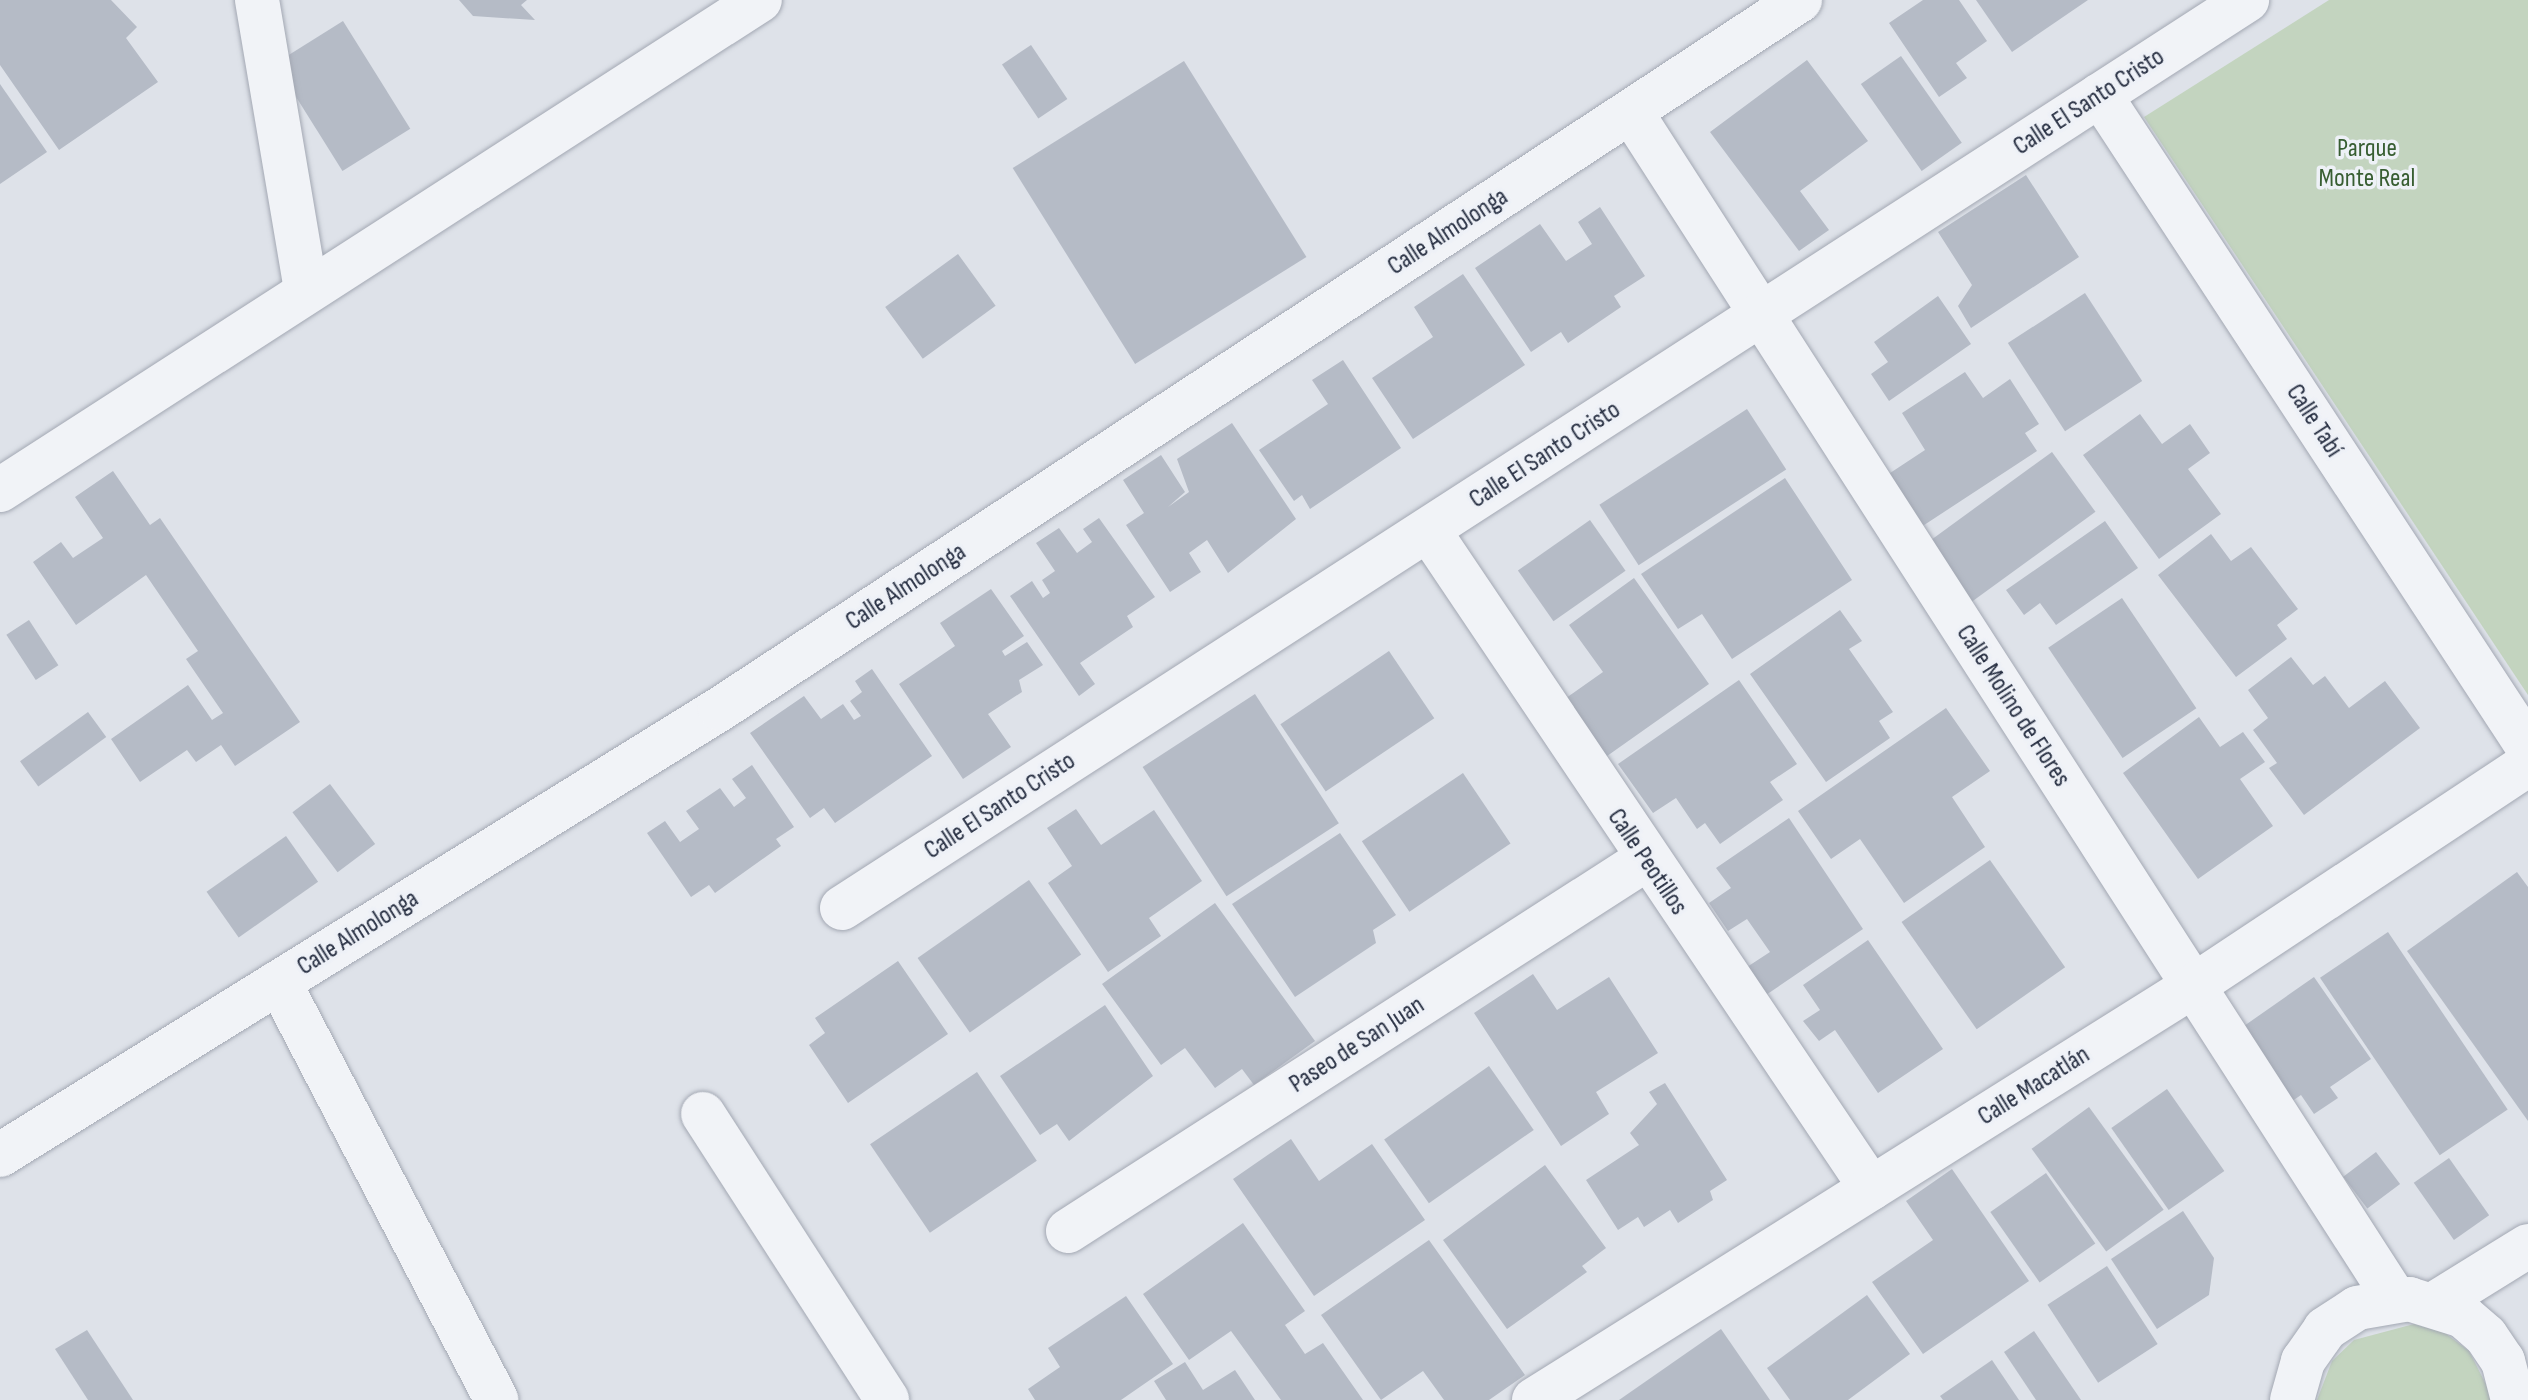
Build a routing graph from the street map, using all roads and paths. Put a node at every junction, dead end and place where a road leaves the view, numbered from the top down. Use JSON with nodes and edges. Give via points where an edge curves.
{"nodes":[{"id":1,"x":257,"y":0,"type":"edge"},
{"id":2,"x":760,"y":0,"type":"edge"},
{"id":3,"x":1800,"y":0,"type":"edge"},
{"id":4,"x":2247,"y":0,"type":"edge"},
{"id":5,"x":2100,"y":95,"type":"junction"},
{"id":6,"x":1631,"y":112,"type":"junction"},
{"id":7,"x":306,"y":290,"type":"junction"},
{"id":8,"x":1762,"y":315,"type":"junction"},
{"id":9,"x":0,"y":490,"type":"edge"},
{"id":10,"x":1429,"y":531,"type":"junction"},
{"id":11,"x":2528,"y":747,"type":"edge"},
{"id":12,"x":2528,"y":764,"type":"edge"},
{"id":13,"x":1645,"y":860,"type":"junction"},
{"id":14,"x":842,"y":908,"type":"dead end"},
{"id":15,"x":279,"y":982,"type":"junction"},
{"id":16,"x":2193,"y":986,"type":"junction"},
{"id":17,"x":703,"y":1114,"type":"dead end"},
{"id":18,"x":0,"y":1155,"type":"edge"},
{"id":19,"x":1871,"y":1188,"type":"junction"},
{"id":20,"x":1068,"y":1231,"type":"dead end"},
{"id":21,"x":2528,"y":1246,"type":"edge"},
{"id":22,"x":2415,"y":1301,"type":"junction"},
{"id":23,"x":2518,"y":1390,"type":"edge"},
{"id":24,"x":497,"y":1400,"type":"edge"},
{"id":25,"x":887,"y":1400,"type":"edge"},
{"id":26,"x":1534,"y":1400,"type":"edge"},
{"id":27,"x":2291,"y":1400,"type":"edge"}],
"edges":[{"from":1,"to":7,"type":"street"},
{"from":2,"to":7,"type":"street"},
{"from":3,"to":6,"type":"street","name":"Calle Almolonga"},
{"from":4,"to":5,"type":"street","name":"Calle El Santo Cristo"},
{"from":5,"to":8,"type":"street","name":"Calle El Santo Cristo"},
{"from":5,"to":11,"type":"street","name":"Calle Tabí"},
{"from":6,"to":8,"type":"street","name":"Calle Molino de Flores"},
{"from":6,"to":15,"type":"street","name":"Calle Almolonga","via":[[720,709]]},
{"from":7,"to":9,"type":"street"},
{"from":8,"to":10,"type":"street","name":"Calle El Santo Cristo"},
{"from":8,"to":16,"type":"street","name":"Calle Molino de Flores"},
{"from":10,"to":13,"type":"street","name":"Calle Peotillos"},
{"from":10,"to":14,"type":"street","name":"Calle El Santo Cristo"},
{"from":12,"to":16,"type":"street","name":"Calle Macatlán"},
{"from":13,"to":19,"type":"street","name":"Calle Peotillos"},
{"from":13,"to":20,"type":"street","name":"Paseo de San Juan"},
{"from":15,"to":18,"type":"street","name":"Calle Almolonga"},
{"from":15,"to":24,"type":"street"},
{"from":16,"to":19,"type":"street","name":"Calle Macatlán"},
{"from":16,"to":22,"type":"street","name":"Calle Molino de Flores"},
{"from":17,"to":25,"type":"street"},
{"from":19,"to":26,"type":"street","name":"Calle Macatlán"},
{"from":21,"to":22,"type":"street"},
{"from":22,"to":23,"type":"street","via":[[2486,1336]]},
{"from":22,"to":27,"type":"street","via":[[2357,1308],[2325,1329],[2303,1361]]}]}
